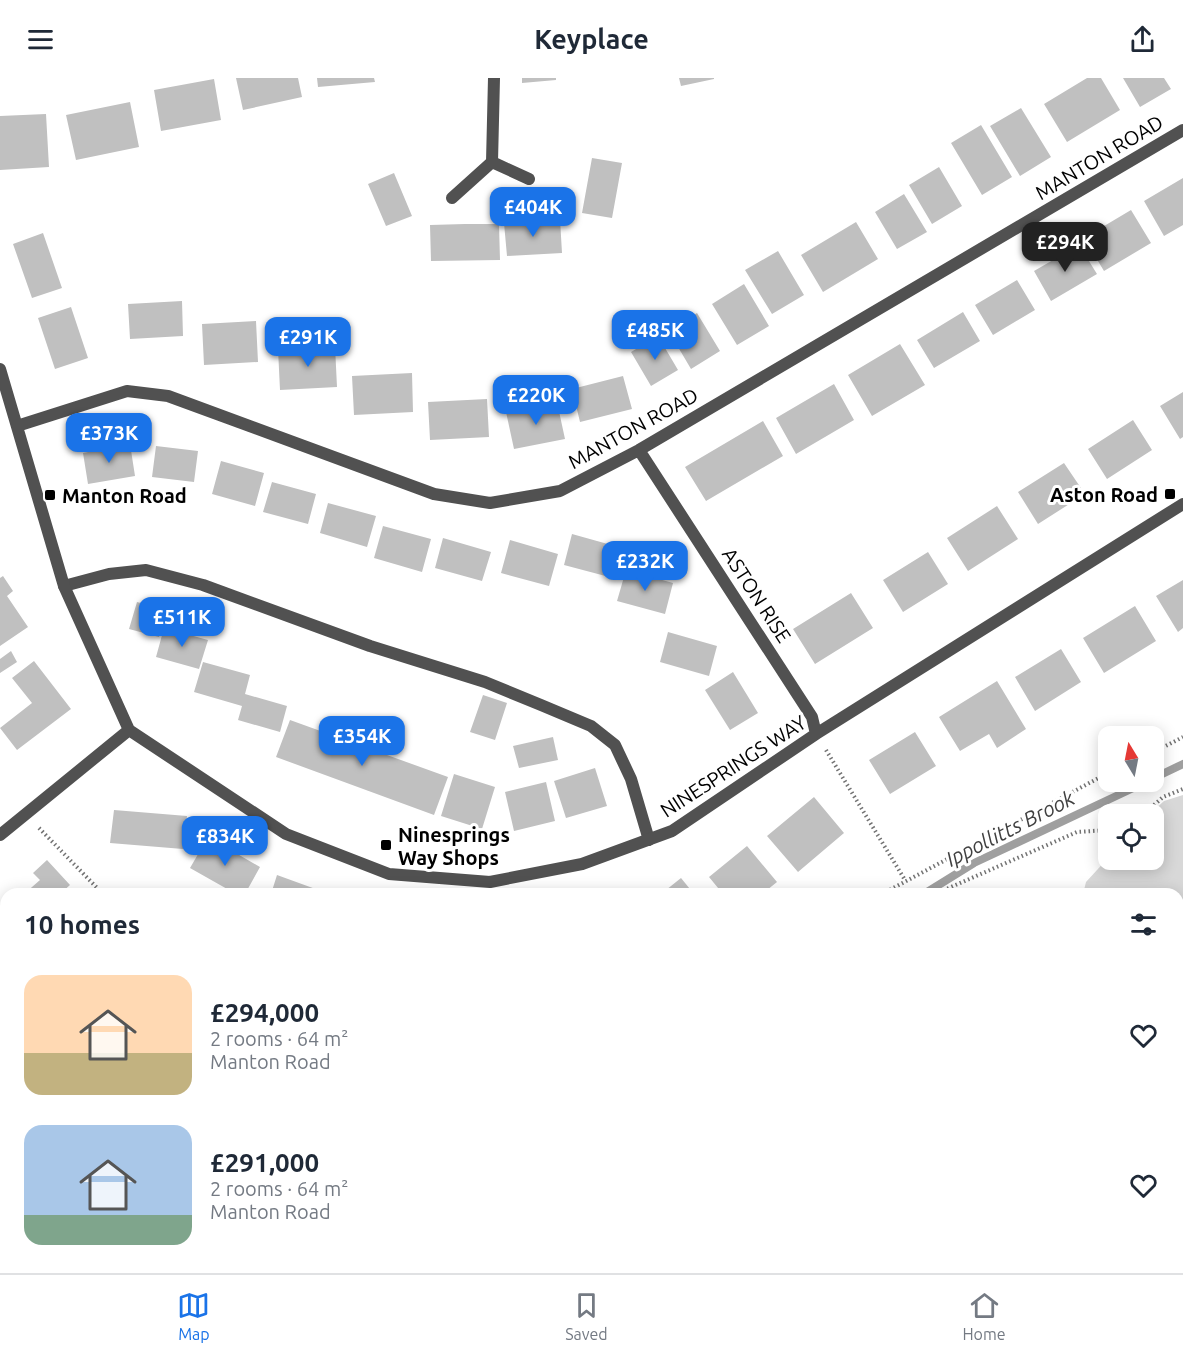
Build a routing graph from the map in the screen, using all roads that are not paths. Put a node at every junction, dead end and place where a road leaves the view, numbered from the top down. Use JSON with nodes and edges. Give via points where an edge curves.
{"nodes":[{"id":1,"x":494,"y":78,"type":"edge"},
{"id":2,"x":1183,"y":130,"type":"edge"},
{"id":3,"x":492,"y":162,"type":"junction"},
{"id":4,"x":530,"y":179,"type":"dead end"},
{"id":5,"x":452,"y":198,"type":"dead end"},
{"id":6,"x":0,"y":369,"type":"edge"},
{"id":7,"x":17,"y":426,"type":"junction"},
{"id":8,"x":639,"y":450,"type":"junction"},
{"id":9,"x":1183,"y":504,"type":"edge"},
{"id":10,"x":64,"y":586,"type":"junction"},
{"id":11,"x":129,"y":730,"type":"junction"},
{"id":12,"x":816,"y":734,"type":"junction"},
{"id":13,"x":0,"y":835,"type":"edge"},
{"id":14,"x":649,"y":840,"type":"junction"},
{"id":15,"x":491,"y":888,"type":"edge"}],
"edges":[{"from":1,"to":3,"type":"street"},
{"from":2,"to":8,"type":"street","name":"MANTON ROAD"},
{"from":3,"to":4,"type":"street"},
{"from":3,"to":5,"type":"street"},
{"from":6,"to":7,"type":"street"},
{"from":7,"to":8,"type":"street","name":"MANTON ROAD","via":[[127,391],[168,396],[434,494],[490,503],[560,491]]},
{"from":7,"to":10,"type":"street"},
{"from":8,"to":12,"type":"street","name":"ASTON RISE","via":[[812,717]]},
{"from":9,"to":12,"type":"street","name":"NINESPRINGS WAY"},
{"from":10,"to":11,"type":"street"},
{"from":10,"to":14,"type":"street","via":[[109,574],[146,570],[203,585],[370,646],[485,682],[591,726],[615,745],[631,779]]},
{"from":11,"to":13,"type":"street"},
{"from":11,"to":15,"type":"street","name":"NINESPRINGS WAY","via":[[286,834],[389,874]]},
{"from":12,"to":14,"type":"street","name":"NINESPRINGS WAY","via":[[672,831]]},
{"from":14,"to":15,"type":"street","name":"NINESPRINGS WAY","via":[[582,864]]}]}
